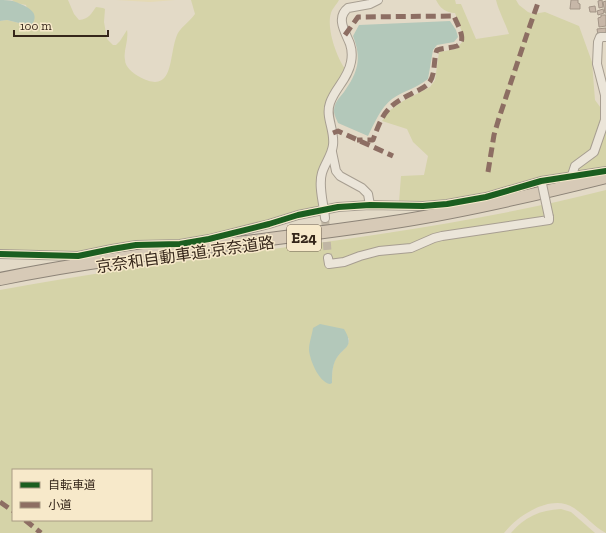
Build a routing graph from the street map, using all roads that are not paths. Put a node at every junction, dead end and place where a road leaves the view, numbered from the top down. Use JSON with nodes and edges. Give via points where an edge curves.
{"nodes":[{"id":1,"x":378,"y":0,"type":"edge"},
{"id":2,"x":606,"y":37,"type":"edge"},
{"id":3,"x":332,"y":152,"type":"junction"},
{"id":4,"x":606,"y":171,"type":"edge"},
{"id":5,"x":572,"y":175,"type":"junction"},
{"id":6,"x":606,"y":177,"type":"edge"},
{"id":7,"x":542,"y":182,"type":"junction"},
{"id":8,"x":606,"y":183,"type":"edge"},
{"id":9,"x":370,"y":205,"type":"junction"},
{"id":10,"x":325,"y":214,"type":"junction"},
{"id":11,"x":0,"y":254,"type":"edge"},
{"id":12,"x":328,"y":258,"type":"dead end"},
{"id":13,"x":0,"y":279,"type":"edge"},
{"id":14,"x":0,"y":283,"type":"edge"}],
"edges":[{"from":1,"to":3,"type":"street","via":[[348,8],[342,17],[352,57],[345,80],[329,107],[334,144]]},
{"from":2,"to":5,"type":"street","via":[[600,37],[598,42],[597,64],[605,95],[605,120],[594,152],[575,166]]},
{"from":3,"to":9,"type":"street","via":[[336,171],[368,194]]},
{"from":3,"to":10,"type":"street","via":[[321,175]]},
{"from":4,"to":5,"type":"street"},
{"from":5,"to":7,"type":"street"},
{"from":6,"to":13,"type":"highway","name":"京奈和自動車道;京奈道路","number":"E24","via":[[473,208],[401,221],[70,266]]},
{"from":7,"to":9,"type":"street","via":[[447,204]]},
{"from":7,"to":12,"type":"street","bridge":true,"via":[[550,220],[434,238],[411,248],[379,251],[344,262],[329,264]]},
{"from":8,"to":14,"type":"highway","name":"京奈和自動車道;京奈道路","number":"E24","via":[[516,204],[411,223],[89,267]]},
{"from":9,"to":10,"type":"street","via":[[338,207]]},
{"from":10,"to":11,"type":"street","via":[[298,215],[209,239],[180,244],[136,245],[78,256]]}]}
